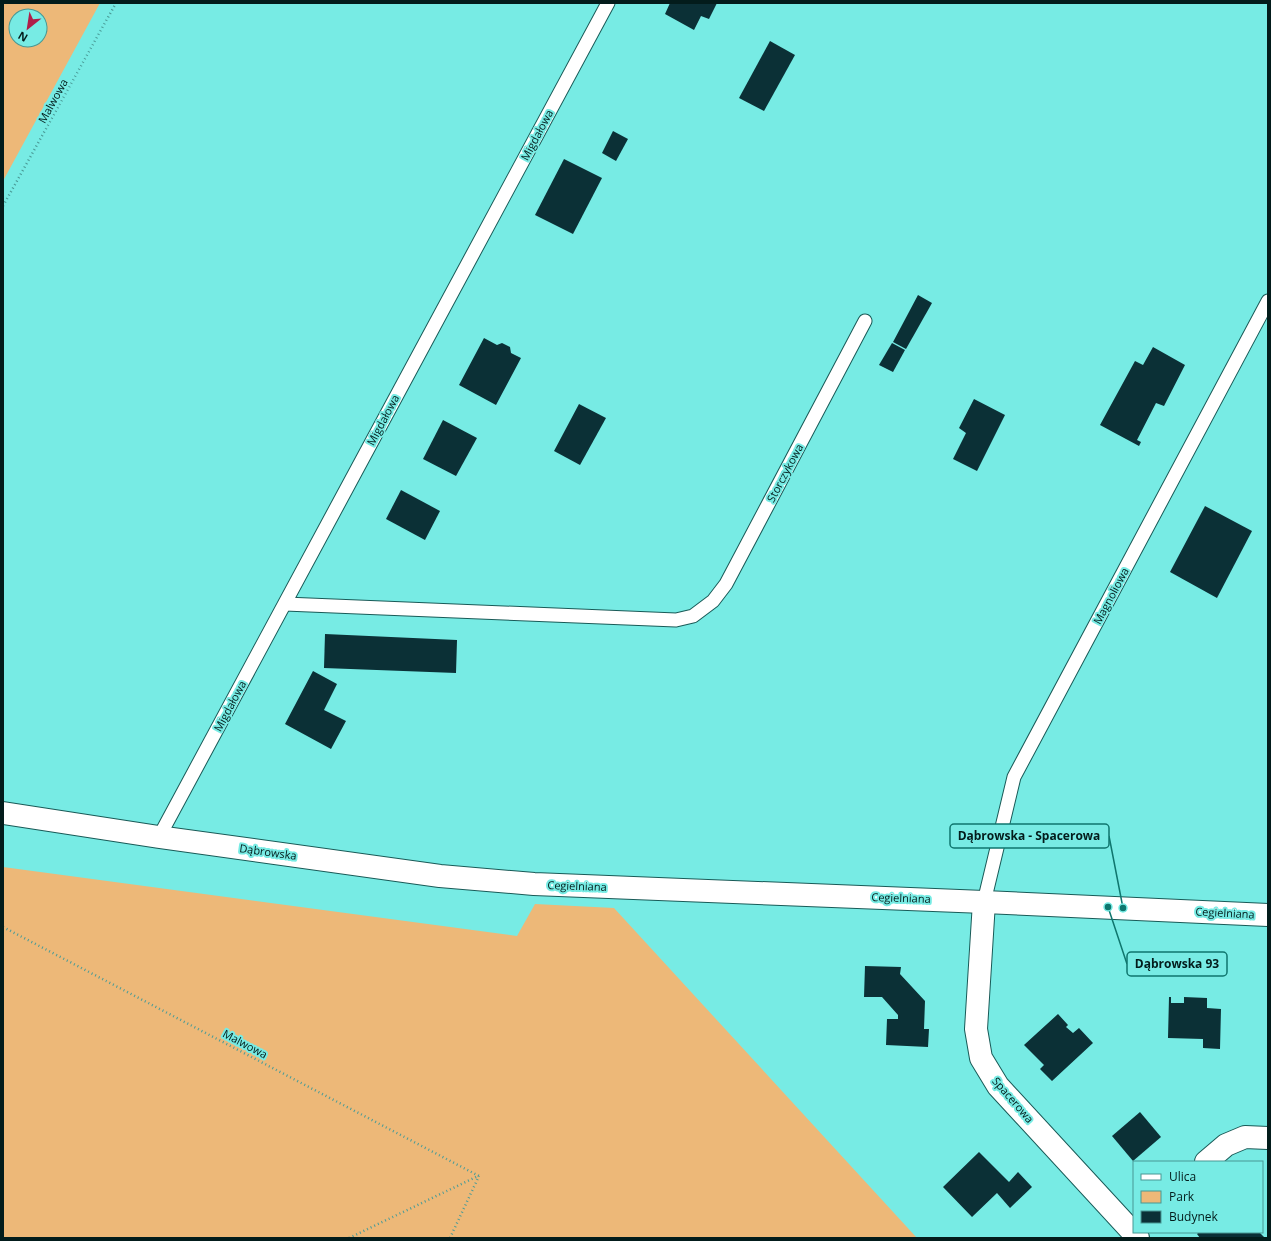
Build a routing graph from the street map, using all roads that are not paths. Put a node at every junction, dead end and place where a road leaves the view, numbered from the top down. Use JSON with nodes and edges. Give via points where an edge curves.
{"nodes":[{"id":1,"x":608,"y":3,"type":"edge"},
{"id":2,"x":1268,"y":301,"type":"edge"},
{"id":3,"x":865,"y":321,"type":"dead end"},
{"id":4,"x":285,"y":604,"type":"junction"},
{"id":5,"x":3,"y":814,"type":"edge"},
{"id":6,"x":159,"y":837,"type":"junction"},
{"id":7,"x":534,"y":884,"type":"joint"},
{"id":8,"x":984,"y":902,"type":"junction"},
{"id":9,"x":1266,"y":911,"type":"edge"},
{"id":10,"x":1268,"y":1138,"type":"edge"},
{"id":11,"x":1207,"y":1161,"type":"edge"},
{"id":12,"x":1133,"y":1231,"type":"edge"}],
"edges":[{"from":1,"to":4,"type":"lane","name":"Migdałowa"},
{"from":2,"to":8,"type":"lane","name":"Magnoliowa","via":[[1014,777]]},
{"from":3,"to":4,"type":"lane","name":"Storczykowa","via":[[726,584],[713,601],[694,616],[676,620]]},
{"from":4,"to":6,"type":"lane","name":"Migdałowa"},
{"from":5,"to":6,"type":"street","name":"Dąbrowska"},
{"from":6,"to":7,"type":"street","name":"Dąbrowska","via":[[440,876]]},
{"from":7,"to":8,"type":"street","name":"Cegielniana"},
{"from":8,"to":9,"type":"street","name":"Cegielniana"},
{"from":8,"to":12,"type":"street","name":"Spacerowa","via":[[976,1029],[981,1058],[998,1086]]},
{"from":10,"to":11,"type":"street","via":[[1246,1137],[1226,1144]]}]}
